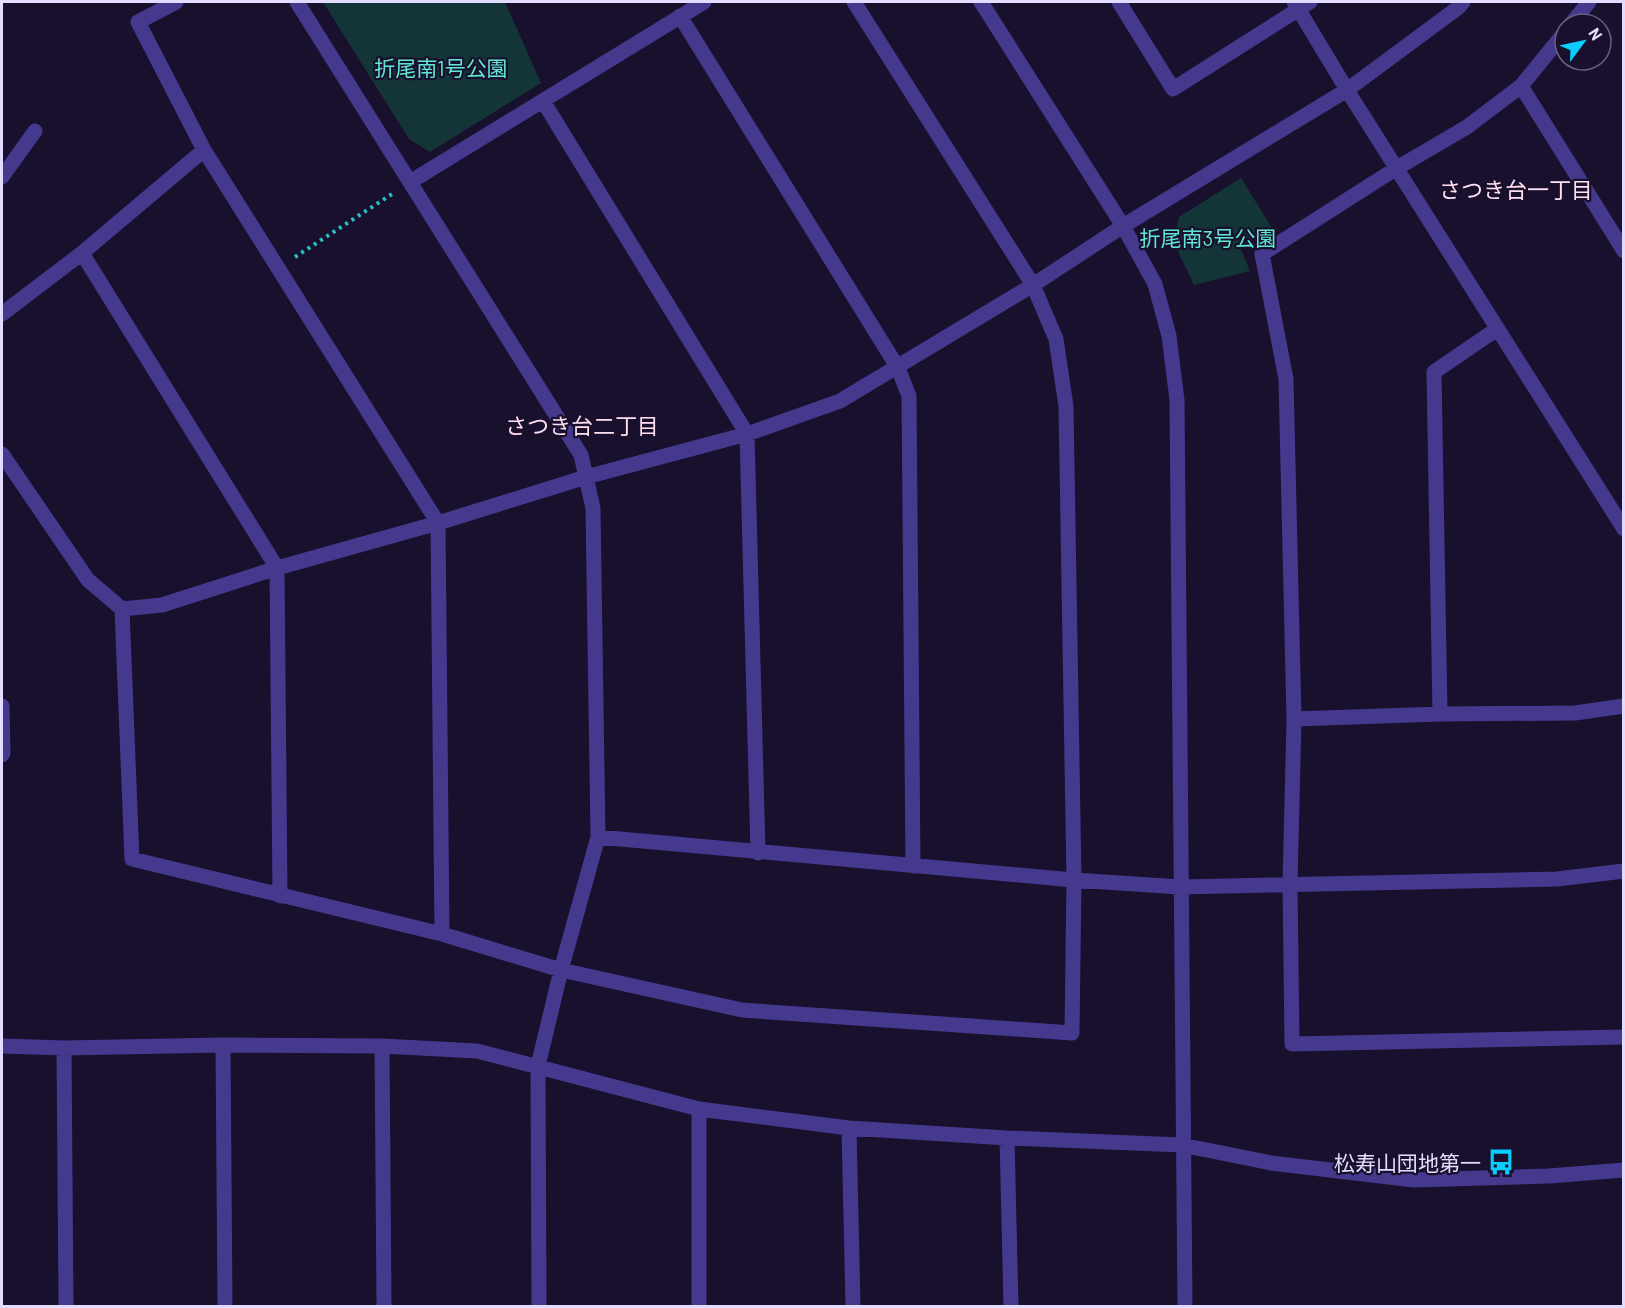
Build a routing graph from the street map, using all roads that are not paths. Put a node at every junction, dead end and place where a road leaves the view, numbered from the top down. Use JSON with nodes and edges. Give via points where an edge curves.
{"nodes":[{"id":1,"x":176,"y":2,"type":"edge"},
{"id":2,"x":297,"y":2,"type":"edge"},
{"id":3,"x":704,"y":2,"type":"edge"},
{"id":4,"x":854,"y":2,"type":"edge"},
{"id":5,"x":981,"y":2,"type":"edge"},
{"id":6,"x":1119,"y":2,"type":"edge"},
{"id":7,"x":1463,"y":2,"type":"edge"},
{"id":8,"x":1301,"y":4,"type":"edge"},
{"id":9,"x":680,"y":16,"type":"junction"},
{"id":10,"x":1553,"y":47,"type":"edge"},
{"id":11,"x":1521,"y":86,"type":"junction"},
{"id":12,"x":1347,"y":90,"type":"junction"},
{"id":13,"x":543,"y":101,"type":"junction"},
{"id":14,"x":35,"y":131,"type":"dead end"},
{"id":15,"x":204,"y":150,"type":"junction"},
{"id":16,"x":1397,"y":168,"type":"junction"},
{"id":17,"x":2,"y":177,"type":"edge"},
{"id":18,"x":410,"y":182,"type":"junction"},
{"id":19,"x":1122,"y":226,"type":"junction"},
{"id":20,"x":1623,"y":251,"type":"edge"},
{"id":21,"x":82,"y":253,"type":"junction"},
{"id":22,"x":1034,"y":285,"type":"junction"},
{"id":23,"x":2,"y":314,"type":"edge"},
{"id":24,"x":1497,"y":329,"type":"junction"},
{"id":25,"x":898,"y":368,"type":"junction"},
{"id":26,"x":747,"y":434,"type":"junction"},
{"id":27,"x":2,"y":454,"type":"edge"},
{"id":28,"x":586,"y":477,"type":"junction"},
{"id":29,"x":438,"y":523,"type":"junction"},
{"id":30,"x":1623,"y":529,"type":"edge"},
{"id":31,"x":277,"y":568,"type":"junction"},
{"id":32,"x":122,"y":609,"type":"junction"},
{"id":33,"x":2,"y":706,"type":"edge"},
{"id":34,"x":1623,"y":706,"type":"edge"},
{"id":35,"x":1440,"y":714,"type":"junction"},
{"id":36,"x":1293,"y":719,"type":"junction"},
{"id":37,"x":2,"y":755,"type":"edge"},
{"id":38,"x":598,"y":837,"type":"junction"},
{"id":39,"x":758,"y":853,"type":"junction"},
{"id":40,"x":913,"y":866,"type":"junction"},
{"id":41,"x":1623,"y":871,"type":"edge"},
{"id":42,"x":1074,"y":880,"type":"junction"},
{"id":43,"x":1290,"y":884,"type":"junction"},
{"id":44,"x":1180,"y":888,"type":"junction"},
{"id":45,"x":280,"y":896,"type":"junction"},
{"id":46,"x":442,"y":934,"type":"junction"},
{"id":47,"x":561,"y":970,"type":"junction"},
{"id":48,"x":1623,"y":1036,"type":"edge"},
{"id":49,"x":223,"y":1045,"type":"junction"},
{"id":50,"x":2,"y":1046,"type":"edge"},
{"id":51,"x":382,"y":1046,"type":"junction"},
{"id":52,"x":64,"y":1048,"type":"junction"},
{"id":53,"x":538,"y":1066,"type":"junction"},
{"id":54,"x":699,"y":1109,"type":"junction"},
{"id":55,"x":849,"y":1128,"type":"junction"},
{"id":56,"x":1007,"y":1138,"type":"junction"},
{"id":57,"x":1182,"y":1145,"type":"junction"},
{"id":58,"x":1623,"y":1170,"type":"edge"},
{"id":59,"x":66,"y":1306,"type":"edge"},
{"id":60,"x":225,"y":1306,"type":"edge"},
{"id":61,"x":384,"y":1306,"type":"edge"},
{"id":62,"x":539,"y":1306,"type":"edge"},
{"id":63,"x":699,"y":1306,"type":"edge"},
{"id":64,"x":853,"y":1306,"type":"edge"},
{"id":65,"x":1011,"y":1306,"type":"edge"},
{"id":66,"x":1185,"y":1306,"type":"edge"}],
"edges":[{"from":1,"to":15,"type":"street","via":[[138,22]]},
{"from":2,"to":18,"type":"street"},
{"from":3,"to":9,"type":"street"},
{"from":4,"to":22,"type":"street"},
{"from":5,"to":19,"type":"street"},
{"from":6,"to":8,"type":"street","via":[[1173,89]]},
{"from":7,"to":12,"type":"street"},
{"from":8,"to":12,"type":"street"},
{"from":9,"to":13,"type":"street"},
{"from":9,"to":25,"type":"street"},
{"from":10,"to":11,"type":"street"},
{"from":11,"to":16,"type":"street","via":[[1467,127]]},
{"from":11,"to":20,"type":"street"},
{"from":12,"to":16,"type":"street"},
{"from":12,"to":19,"type":"street"},
{"from":13,"to":18,"type":"street"},
{"from":13,"to":26,"type":"street"},
{"from":14,"to":17,"type":"street"},
{"from":15,"to":21,"type":"street"},
{"from":15,"to":29,"type":"street"},
{"from":16,"to":24,"type":"street"},
{"from":16,"to":36,"type":"street","via":[[1262,254],[1286,380]]},
{"from":18,"to":28,"type":"street","via":[[581,454]]},
{"from":19,"to":22,"type":"street"},
{"from":19,"to":44,"type":"street","via":[[1155,284],[1169,336],[1177,400]]},
{"from":21,"to":23,"type":"street"},
{"from":21,"to":31,"type":"street"},
{"from":22,"to":25,"type":"street"},
{"from":22,"to":42,"type":"street","via":[[1056,339],[1066,406]]},
{"from":24,"to":30,"type":"street"},
{"from":24,"to":35,"type":"street","via":[[1434,372]]},
{"from":25,"to":26,"type":"street","via":[[840,401]]},
{"from":25,"to":40,"type":"street","via":[[909,396]]},
{"from":26,"to":28,"type":"street"},
{"from":26,"to":39,"type":"street"},
{"from":27,"to":32,"type":"street","via":[[88,580]]},
{"from":28,"to":29,"type":"street"},
{"from":28,"to":38,"type":"street","via":[[593,508]]},
{"from":29,"to":31,"type":"street"},
{"from":29,"to":46,"type":"street"},
{"from":31,"to":32,"type":"street","via":[[162,605]]},
{"from":31,"to":45,"type":"street"},
{"from":32,"to":45,"type":"street","via":[[132,859]]},
{"from":33,"to":37,"type":"street"},
{"from":34,"to":35,"type":"street","via":[[1575,713]]},
{"from":35,"to":36,"type":"street"},
{"from":36,"to":43,"type":"street"},
{"from":38,"to":39,"type":"street"},
{"from":38,"to":47,"type":"street"},
{"from":39,"to":40,"type":"street"},
{"from":40,"to":42,"type":"street"},
{"from":41,"to":43,"type":"street","via":[[1557,879]]},
{"from":42,"to":44,"type":"street"},
{"from":42,"to":47,"type":"street","via":[[1072,1033],[742,1010]]},
{"from":43,"to":44,"type":"street"},
{"from":43,"to":48,"type":"street","via":[[1293,1044]]},
{"from":44,"to":57,"type":"street"},
{"from":45,"to":46,"type":"street"},
{"from":46,"to":47,"type":"street"},
{"from":47,"to":53,"type":"street"},
{"from":49,"to":51,"type":"street"},
{"from":49,"to":52,"type":"street"},
{"from":49,"to":60,"type":"street"},
{"from":50,"to":52,"type":"street"},
{"from":51,"to":53,"type":"street","via":[[477,1051]]},
{"from":51,"to":61,"type":"street"},
{"from":52,"to":59,"type":"street"},
{"from":53,"to":54,"type":"street"},
{"from":53,"to":62,"type":"street"},
{"from":54,"to":55,"type":"street"},
{"from":54,"to":63,"type":"street"},
{"from":55,"to":56,"type":"street"},
{"from":55,"to":64,"type":"street"},
{"from":56,"to":57,"type":"street"},
{"from":56,"to":65,"type":"street"},
{"from":57,"to":58,"type":"street","via":[[1271,1163],[1414,1180]]},
{"from":57,"to":66,"type":"street"}]}
